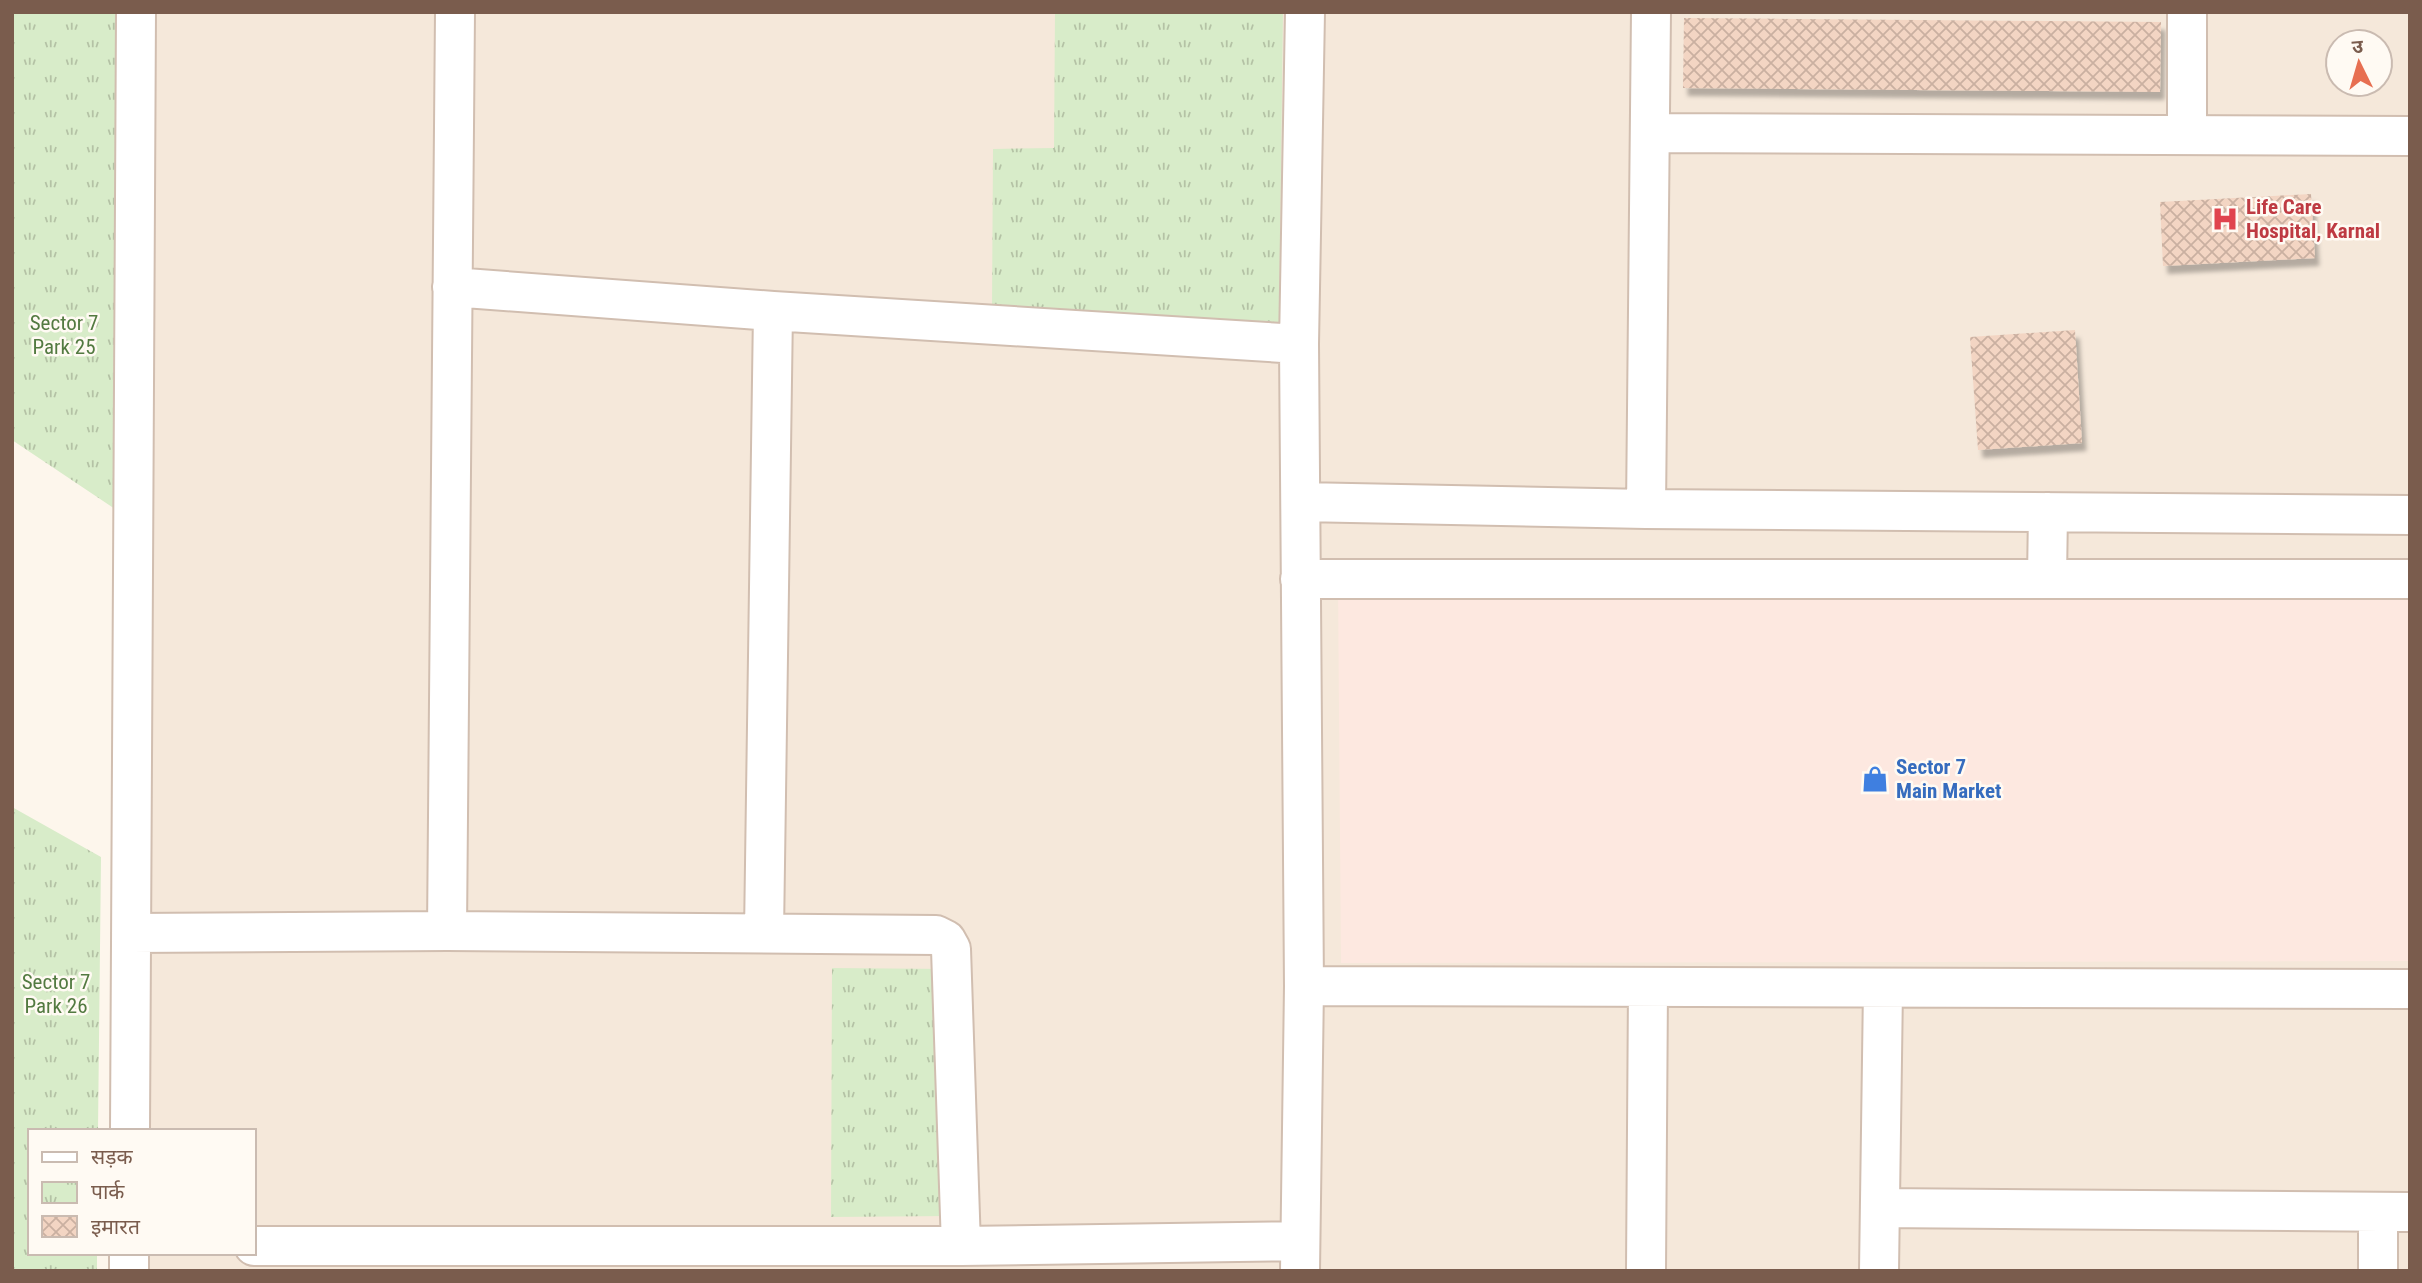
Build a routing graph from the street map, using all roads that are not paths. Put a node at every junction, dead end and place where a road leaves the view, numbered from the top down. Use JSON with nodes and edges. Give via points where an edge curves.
{"nodes":[{"id":1,"x":136,"y":12,"type":"edge"},
{"id":2,"x":454,"y":12,"type":"edge"},
{"id":3,"x":1305,"y":12,"type":"edge"},
{"id":4,"x":1651,"y":12,"type":"edge"},
{"id":5,"x":2187,"y":12,"type":"edge"},
{"id":6,"x":1650,"y":133,"type":"junction"},
{"id":7,"x":2186,"y":135,"type":"junction"},
{"id":8,"x":2410,"y":136,"type":"edge"},
{"id":9,"x":452,"y":287,"type":"junction"},
{"id":10,"x":773,"y":311,"type":"junction"},
{"id":11,"x":1299,"y":344,"type":"junction"},
{"id":12,"x":1301,"y":502,"type":"junction"},
{"id":13,"x":1646,"y":509,"type":"junction"},
{"id":14,"x":2048,"y":512,"type":"junction"},
{"id":15,"x":2410,"y":515,"type":"edge"},
{"id":16,"x":2047,"y":578,"type":"junction"},
{"id":17,"x":1300,"y":579,"type":"junction"},
{"id":18,"x":2410,"y":579,"type":"edge"},
{"id":19,"x":447,"y":931,"type":"junction"},
{"id":20,"x":131,"y":933,"type":"junction"},
{"id":21,"x":764,"y":933,"type":"junction"},
{"id":22,"x":1304,"y":986,"type":"junction"},
{"id":23,"x":1648,"y":988,"type":"junction"},
{"id":24,"x":1882,"y":988,"type":"junction"},
{"id":25,"x":2410,"y":989,"type":"edge"},
{"id":26,"x":130,"y":1129,"type":"edge"},
{"id":27,"x":1880,"y":1208,"type":"junction"},
{"id":28,"x":2394,"y":1212,"type":"edge"},
{"id":29,"x":256,"y":1246,"type":"edge"},
{"id":30,"x":961,"y":1246,"type":"junction"},
{"id":31,"x":1300,"y":1256,"type":"edge"},
{"id":32,"x":452,"y":1259,"type":"edge"},
{"id":33,"x":1646,"y":1271,"type":"edge"},
{"id":34,"x":1879,"y":1271,"type":"edge"},
{"id":35,"x":2378,"y":1271,"type":"edge"}],
"edges":[{"from":1,"to":20,"type":"street"},
{"from":2,"to":9,"type":"street"},
{"from":3,"to":11,"type":"street"},
{"from":4,"to":6,"type":"street"},
{"from":5,"to":7,"type":"street"},
{"from":6,"to":7,"type":"street"},
{"from":6,"to":13,"type":"street"},
{"from":7,"to":8,"type":"street"},
{"from":9,"to":10,"type":"street"},
{"from":9,"to":19,"type":"street"},
{"from":10,"to":11,"type":"street"},
{"from":10,"to":21,"type":"street"},
{"from":11,"to":12,"type":"street"},
{"from":12,"to":13,"type":"street"},
{"from":12,"to":17,"type":"street"},
{"from":13,"to":14,"type":"street"},
{"from":14,"to":15,"type":"street"},
{"from":14,"to":16,"type":"street"},
{"from":16,"to":17,"type":"street"},
{"from":16,"to":18,"type":"street"},
{"from":17,"to":22,"type":"street"},
{"from":19,"to":20,"type":"street"},
{"from":19,"to":21,"type":"street"},
{"from":20,"to":26,"type":"street"},
{"from":21,"to":30,"type":"street","via":[[936,935],[946,940],[951,949]]},
{"from":22,"to":23,"type":"street"},
{"from":22,"to":31,"type":"street"},
{"from":23,"to":24,"type":"street"},
{"from":23,"to":33,"type":"street"},
{"from":24,"to":25,"type":"street"},
{"from":24,"to":27,"type":"street"},
{"from":27,"to":28,"type":"street"},
{"from":27,"to":34,"type":"street"},
{"from":28,"to":35,"type":"street"},
{"from":29,"to":32,"type":"street"},
{"from":30,"to":31,"type":"street"},
{"from":30,"to":32,"type":"street"}]}
